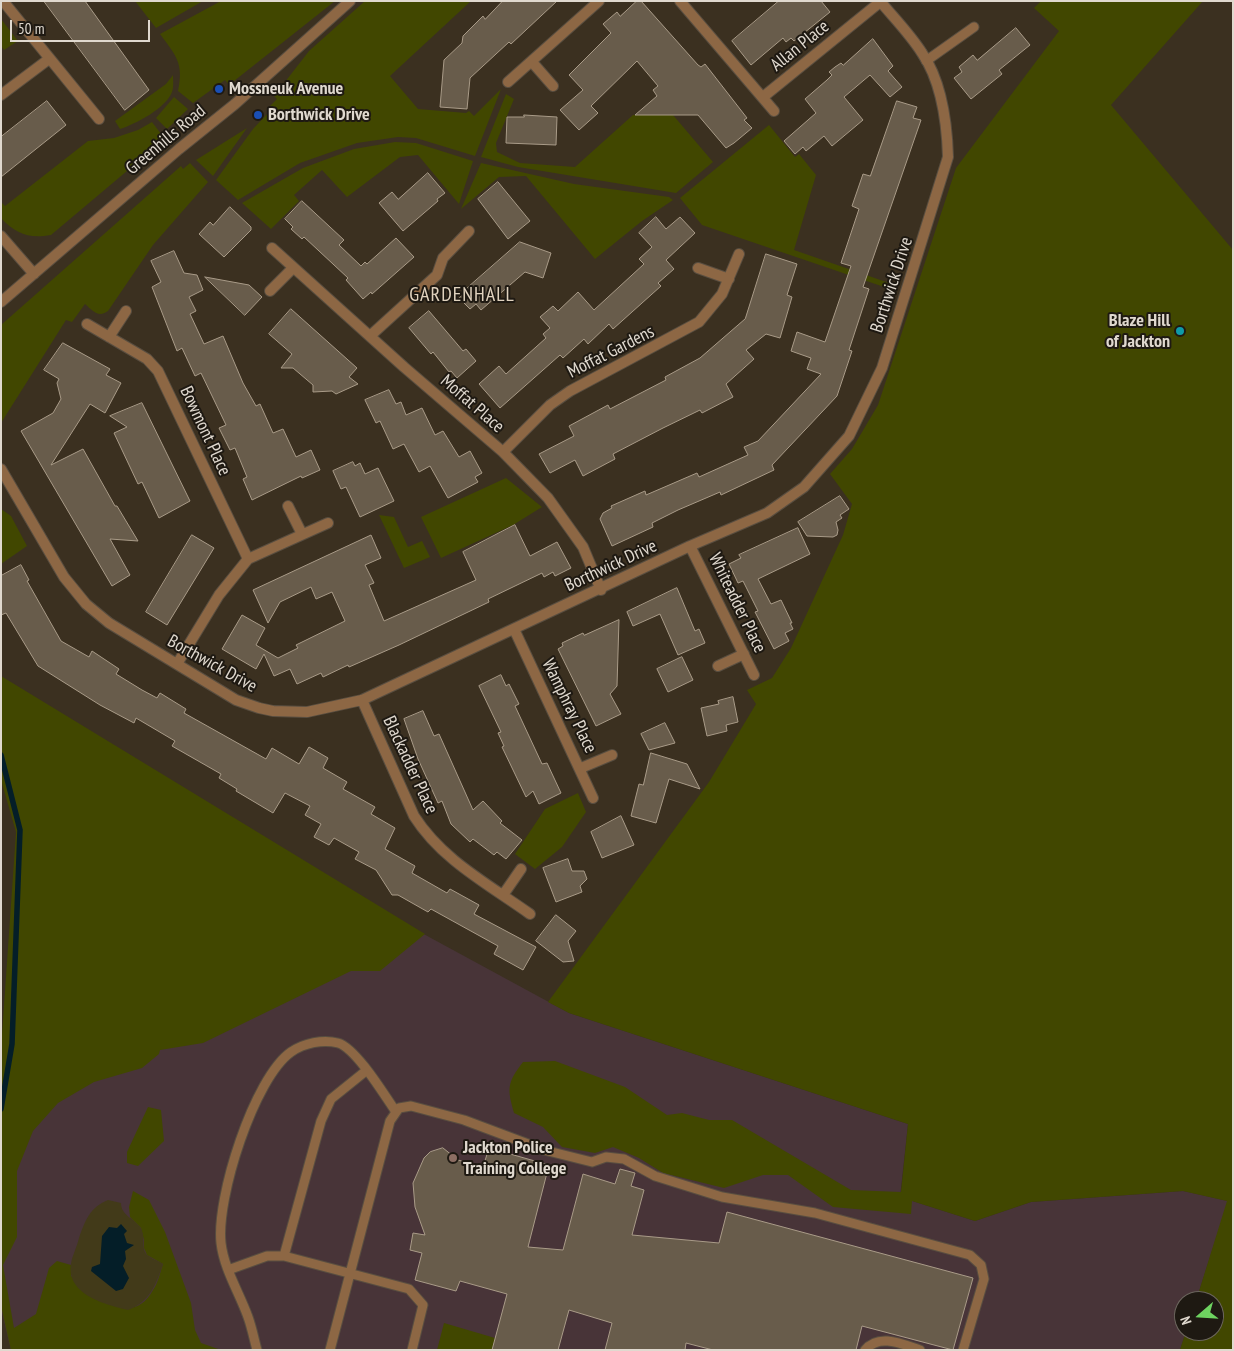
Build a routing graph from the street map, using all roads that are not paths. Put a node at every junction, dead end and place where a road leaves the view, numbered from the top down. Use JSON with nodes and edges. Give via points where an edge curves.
{"nodes":[{"id":1,"x":3,"y":1,"type":"edge"},
{"id":2,"x":350,"y":1,"type":"edge"},
{"id":3,"x":599,"y":1,"type":"edge"},
{"id":4,"x":680,"y":1,"type":"edge"},
{"id":5,"x":880,"y":1,"type":"edge"},
{"id":6,"x":974,"y":27,"type":"dead end"},
{"id":7,"x":49,"y":59,"type":"junction"},
{"id":8,"x":926,"y":61,"type":"junction"},
{"id":9,"x":532,"y":62,"type":"junction"},
{"id":10,"x":508,"y":82,"type":"dead end"},
{"id":11,"x":553,"y":86,"type":"dead end"},
{"id":12,"x":1,"y":95,"type":"edge"},
{"id":13,"x":763,"y":97,"type":"junction"},
{"id":14,"x":774,"y":111,"type":"dead end"},
{"id":15,"x":99,"y":119,"type":"dead end"},
{"id":16,"x":469,"y":231,"type":"dead end"},
{"id":17,"x":1,"y":236,"type":"edge"},
{"id":18,"x":272,"y":248,"type":"dead end"},
{"id":19,"x":739,"y":254,"type":"dead end"},
{"id":20,"x":293,"y":268,"type":"junction"},
{"id":21,"x":698,"y":268,"type":"dead end"},
{"id":22,"x":34,"y":274,"type":"junction"},
{"id":23,"x":729,"y":279,"type":"junction"},
{"id":24,"x":270,"y":291,"type":"dead end"},
{"id":25,"x":1,"y":302,"type":"edge"},
{"id":26,"x":126,"y":311,"type":"dead end"},
{"id":27,"x":87,"y":324,"type":"dead end"},
{"id":28,"x":370,"y":336,"type":"junction"},
{"id":29,"x":109,"y":337,"type":"junction"},
{"id":30,"x":503,"y":452,"type":"junction"},
{"id":31,"x":2,"y":474,"type":"edge"},
{"id":32,"x":288,"y":506,"type":"dead end"},
{"id":33,"x":328,"y":523,"type":"dead end"},
{"id":34,"x":302,"y":534,"type":"junction"},
{"id":35,"x":690,"y":546,"type":"junction"},
{"id":36,"x":248,"y":559,"type":"junction"},
{"id":37,"x":601,"y":590,"type":"junction"},
{"id":38,"x":514,"y":629,"type":"junction"},
{"id":39,"x":744,"y":654,"type":"junction"},
{"id":40,"x":177,"y":664,"type":"junction"},
{"id":41,"x":718,"y":666,"type":"dead end"},
{"id":42,"x":754,"y":675,"type":"dead end"},
{"id":43,"x":362,"y":700,"type":"junction"},
{"id":44,"x":612,"y":755,"type":"dead end"},
{"id":45,"x":580,"y":768,"type":"junction"},
{"id":46,"x":593,"y":798,"type":"dead end"},
{"id":47,"x":521,"y":870,"type":"dead end"},
{"id":48,"x":503,"y":895,"type":"junction"},
{"id":49,"x":530,"y":914,"type":"dead end"},
{"id":50,"x":367,"y":1070,"type":"junction"},
{"id":51,"x":396,"y":1112,"type":"junction"},
{"id":52,"x":284,"y":1256,"type":"junction"},
{"id":53,"x":228,"y":1270,"type":"junction"},
{"id":54,"x":350,"y":1274,"type":"junction"},
{"id":55,"x":257,"y":1350,"type":"edge"},
{"id":56,"x":330,"y":1350,"type":"edge"},
{"id":57,"x":412,"y":1350,"type":"edge"},
{"id":58,"x":865,"y":1350,"type":"edge"},
{"id":59,"x":920,"y":1350,"type":"edge"},
{"id":60,"x":963,"y":1350,"type":"edge"}],
"edges":[{"from":1,"to":7,"type":"street"},
{"from":2,"to":22,"type":"street","name":"Greenhills Road","via":[[235,104]]},
{"from":3,"to":9,"type":"street"},
{"from":4,"to":13,"type":"street"},
{"from":5,"to":8,"type":"street","name":"Borthwick Drive"},
{"from":5,"to":13,"type":"street","name":"Allan Place"},
{"from":6,"to":8,"type":"lane"},
{"from":7,"to":12,"type":"street"},
{"from":7,"to":15,"type":"street"},
{"from":8,"to":35,"type":"street","name":"Borthwick Drive","via":[[936,83],[947,127],[948,157],[882,368],[849,436],[804,487],[767,513]]},
{"from":9,"to":10,"type":"street"},
{"from":9,"to":11,"type":"street"},
{"from":13,"to":14,"type":"street"},
{"from":16,"to":28,"type":"street","via":[[443,258],[437,275]]},
{"from":17,"to":22,"type":"street"},
{"from":18,"to":20,"type":"street","name":"Moffat Place"},
{"from":19,"to":23,"type":"street","name":"Moffat Gardens"},
{"from":20,"to":24,"type":"street"},
{"from":20,"to":28,"type":"street","name":"Moffat Place"},
{"from":21,"to":23,"type":"street"},
{"from":22,"to":25,"type":"street","name":"Greenhills Road"},
{"from":23,"to":30,"type":"street","name":"Moffat Gardens","via":[[713,308],[699,322],[570,390],[550,405]]},
{"from":26,"to":29,"type":"street"},
{"from":27,"to":29,"type":"street","name":"Bowmont Place"},
{"from":28,"to":30,"type":"street","name":"Moffat Place"},
{"from":29,"to":36,"type":"street","name":"Bowmont Place","via":[[147,359],[158,371]]},
{"from":30,"to":37,"type":"street","name":"Moffat Place","via":[[566,519],[583,547]]},
{"from":31,"to":40,"type":"street","name":"Borthwick Drive","via":[[64,577],[86,604],[110,623]]},
{"from":32,"to":34,"type":"street"},
{"from":33,"to":34,"type":"street"},
{"from":34,"to":36,"type":"street"},
{"from":35,"to":37,"type":"street","name":"Borthwick Drive"},
{"from":35,"to":39,"type":"street","name":"Whiteadder Place"},
{"from":36,"to":40,"type":"street","via":[[219,595]]},
{"from":37,"to":38,"type":"street","name":"Borthwick Drive"},
{"from":38,"to":43,"type":"street","name":"Borthwick Drive"},
{"from":38,"to":45,"type":"street","name":"Wamphray Place"},
{"from":39,"to":41,"type":"street"},
{"from":39,"to":42,"type":"street","name":"Whiteadder Place"},
{"from":40,"to":43,"type":"street","name":"Borthwick Drive","via":[[236,700],[274,711],[307,712]]},
{"from":43,"to":48,"type":"street","name":"Blackadder Place","via":[[410,808],[425,833],[459,865]]},
{"from":44,"to":45,"type":"street"},
{"from":45,"to":46,"type":"street","name":"Wamphray Place"},
{"from":47,"to":48,"type":"street"},
{"from":48,"to":49,"type":"street","name":"Blackadder Place"},
{"from":50,"to":51,"type":"lane"},
{"from":50,"to":52,"type":"lane","via":[[331,1099],[320,1121]]},
{"from":50,"to":53,"type":"lane","via":[[340,1043],[320,1042],[311,1042],[291,1052],[276,1068],[257,1097],[224,1197],[221,1242]]},
{"from":51,"to":54,"type":"lane","via":[[390,1121]]},
{"from":51,"to":60,"type":"lane","via":[[399,1108],[411,1106],[464,1120],[544,1150],[592,1162],[606,1157],[624,1159],[655,1176],[722,1196],[815,1213],[970,1255],[981,1265],[984,1279]]},
{"from":52,"to":53,"type":"lane","via":[[266,1256]]},
{"from":52,"to":54,"type":"lane"},
{"from":53,"to":55,"type":"lane","via":[[248,1317]]},
{"from":54,"to":56,"type":"lane"},
{"from":54,"to":57,"type":"lane","via":[[409,1289],[423,1305]]},
{"from":58,"to":59,"type":"lane","via":[[870,1343],[888,1340]]}]}
